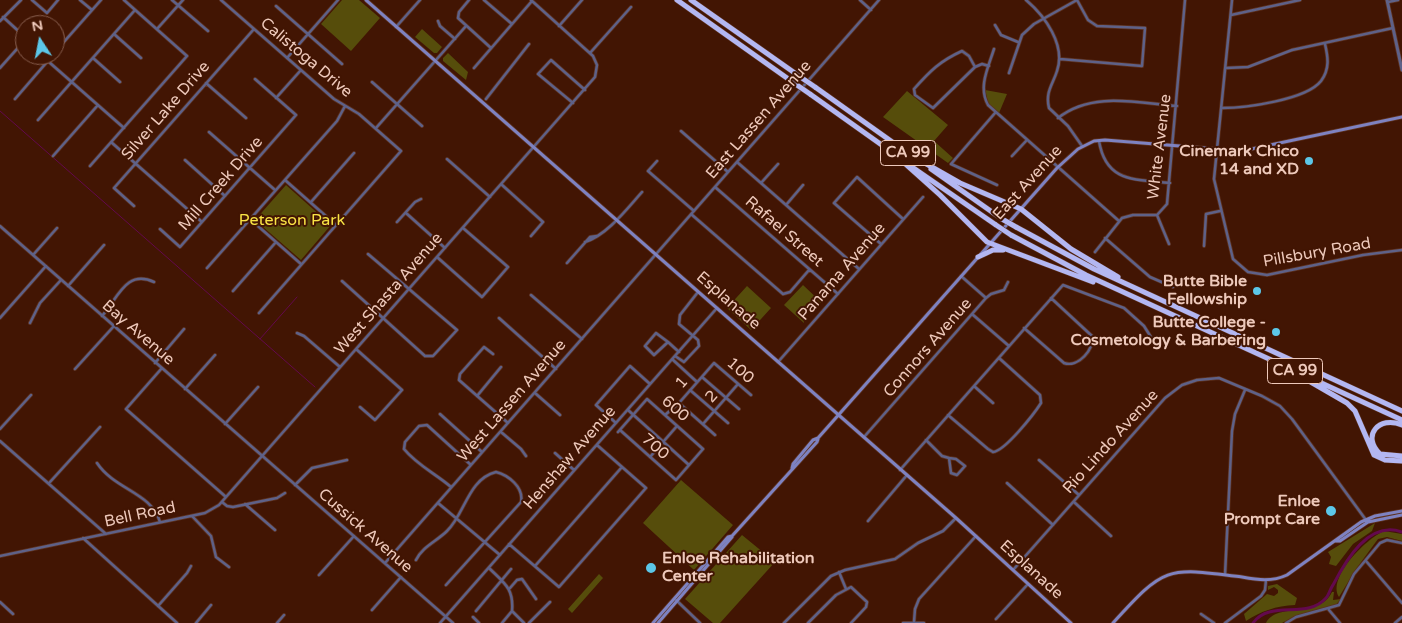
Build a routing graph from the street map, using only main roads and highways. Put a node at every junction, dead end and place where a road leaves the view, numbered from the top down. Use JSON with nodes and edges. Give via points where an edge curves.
{"nodes":[{"id":1,"x":366,"y":0,"type":"edge"},
{"id":2,"x":677,"y":0,"type":"edge"},
{"id":3,"x":691,"y":0,"type":"edge"},
{"id":4,"x":1402,"y":117,"type":"edge"},
{"id":5,"x":892,"y":152,"type":"junction"},
{"id":6,"x":909,"y":154,"type":"junction"},
{"id":7,"x":1021,"y":209,"type":"junction"},
{"id":8,"x":990,"y":243,"type":"junction"},
{"id":9,"x":978,"y":257,"type":"junction"},
{"id":10,"x":1030,"y":258,"type":"junction"},
{"id":11,"x":1138,"y":289,"type":"junction"},
{"id":12,"x":1120,"y":290,"type":"junction"},
{"id":13,"x":1302,"y":374,"type":"junction"},
{"id":14,"x":1402,"y":409,"type":"edge"},
{"id":15,"x":838,"y":415,"type":"junction"},
{"id":16,"x":1402,"y":420,"type":"edge"},
{"id":17,"x":1402,"y":425,"type":"edge"},
{"id":18,"x":1402,"y":450,"type":"edge"},
{"id":19,"x":1393,"y":456,"type":"junction"},
{"id":20,"x":1402,"y":456,"type":"edge"},
{"id":21,"x":1402,"y":461,"type":"edge"},
{"id":22,"x":1402,"y":510,"type":"edge"},
{"id":23,"x":1402,"y":515,"type":"edge"},
{"id":24,"x":1367,"y":521,"type":"junction"},
{"id":25,"x":676,"y":600,"type":"junction"},
{"id":26,"x":653,"y":623,"type":"edge"},
{"id":27,"x":658,"y":623,"type":"edge"},
{"id":28,"x":1071,"y":623,"type":"edge"},
{"id":29,"x":1113,"y":623,"type":"edge"}],
"edges":[{"from":1,"to":15,"type":"main road","name":"Esplanade"},
{"from":2,"to":5,"type":"highway","number":"CA 99","bridge":true},
{"from":3,"to":6,"type":"highway","number":"CA 99","bridge":true},
{"from":4,"to":7,"type":"main road","name":"East Avenue","via":[[1247,150],[1217,151],[1099,141],[1082,146],[1056,168]]},
{"from":5,"to":8,"type":"highway"},
{"from":5,"to":12,"type":"highway","number":"CA 99","bridge":true,"via":[[1011,235]]},
{"from":6,"to":7,"type":"highway","via":[[960,183]]},
{"from":6,"to":11,"type":"highway","number":"CA 99","bridge":true,"via":[[1002,219],[1056,251]]},
{"from":7,"to":8,"type":"main road","name":"East Avenue"},
{"from":7,"to":11,"type":"highway","via":[[1071,249]]},
{"from":8,"to":9,"type":"main road","name":"East Avenue"},
{"from":8,"to":10,"type":"highway"},
{"from":9,"to":10,"type":"highway","via":[[998,249]]},
{"from":9,"to":15,"type":"main road","name":"East Avenue"},
{"from":10,"to":12,"type":"highway"},
{"from":11,"to":14,"type":"highway","number":"CA 99"},
{"from":12,"to":13,"type":"highway","number":"CA 99"},
{"from":13,"to":16,"type":"highway","number":"CA 99"},
{"from":13,"to":21,"type":"highway","via":[[1355,411],[1374,455],[1385,460]]},
{"from":15,"to":25,"type":"main road","name":"East Avenue","via":[[818,442],[728,538]]},
{"from":15,"to":28,"type":"main road","name":"Esplanade"},
{"from":17,"to":19,"type":"highway","via":[[1382,423],[1373,436],[1376,450]]},
{"from":18,"to":19,"type":"highway"},
{"from":19,"to":20,"type":"highway"},
{"from":22,"to":24,"type":"main road"},
{"from":23,"to":24,"type":"main road"},
{"from":24,"to":29,"type":"main road","via":[[1287,575],[1266,580],[1185,571],[1165,575],[1146,586]]},
{"from":25,"to":26,"type":"main road"},
{"from":25,"to":27,"type":"main road"}]}
